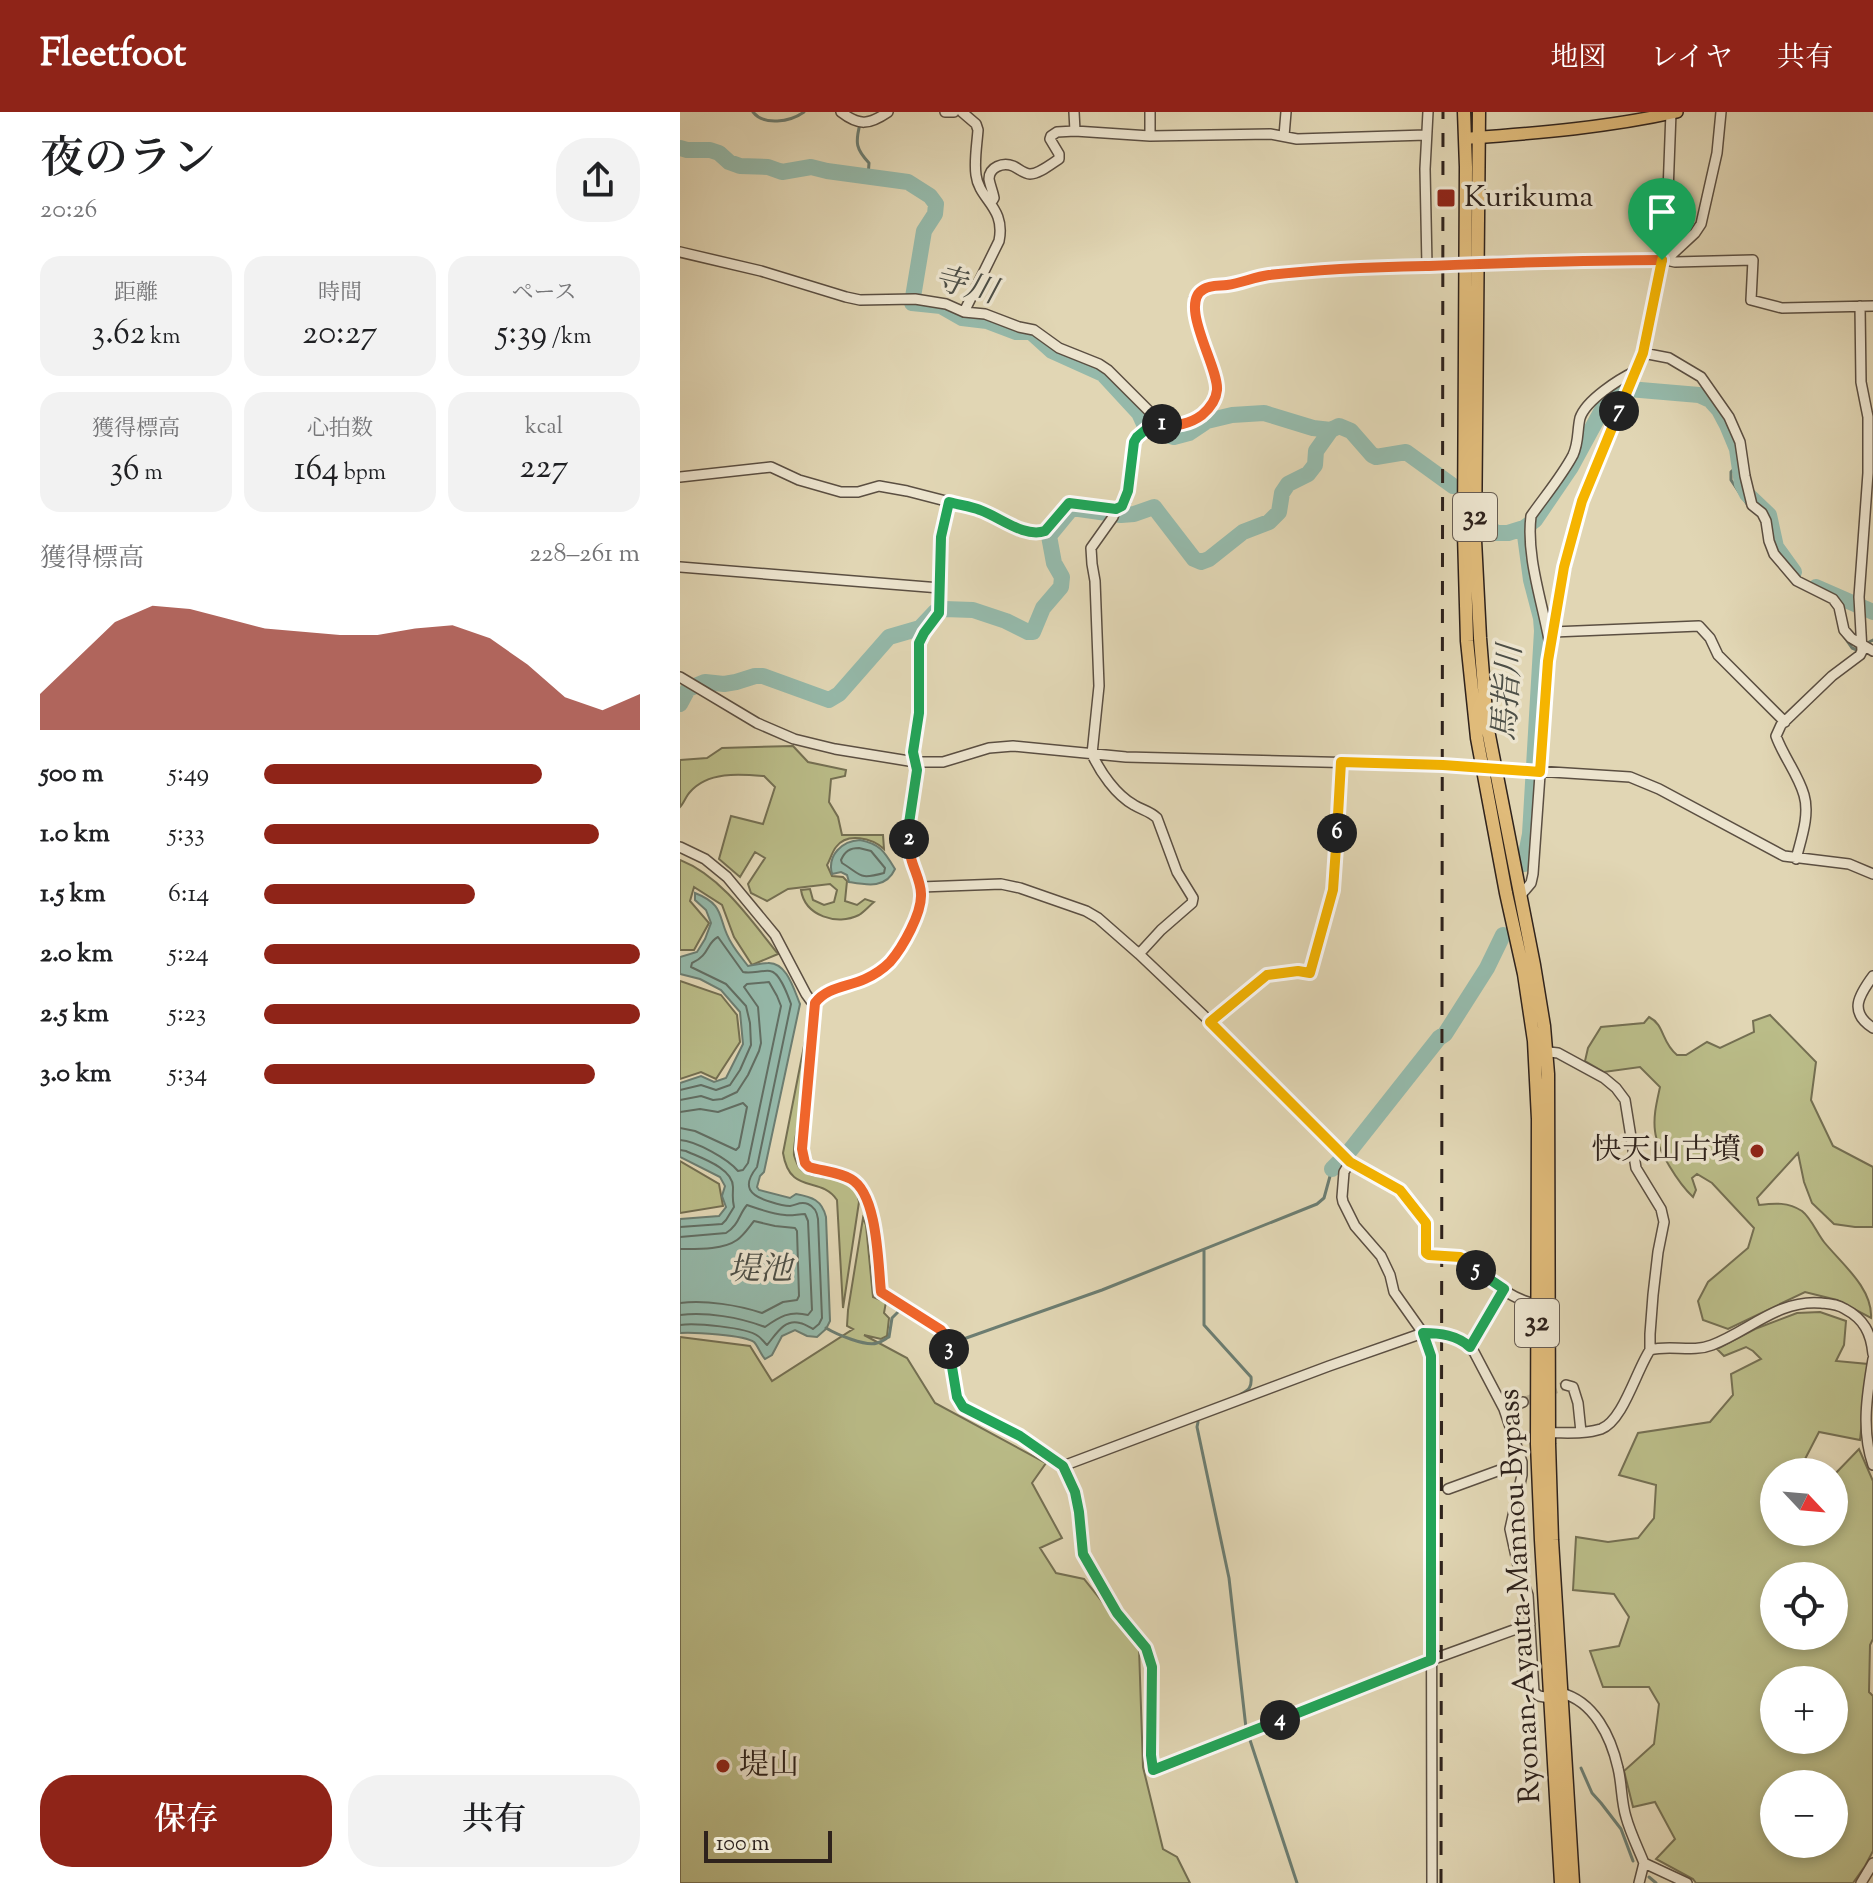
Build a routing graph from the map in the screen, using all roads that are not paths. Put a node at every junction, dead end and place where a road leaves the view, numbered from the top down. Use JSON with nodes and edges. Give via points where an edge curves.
{"nodes":[{"id":1,"x":841,"y":112,"type":"edge"},
{"id":2,"x":888,"y":112,"type":"edge"},
{"id":3,"x":945,"y":112,"type":"edge"},
{"id":4,"x":954,"y":112,"type":"edge"},
{"id":5,"x":962,"y":112,"type":"edge"},
{"id":6,"x":1074,"y":112,"type":"edge"},
{"id":7,"x":1150,"y":112,"type":"edge"},
{"id":8,"x":1286,"y":112,"type":"edge"},
{"id":9,"x":1428,"y":112,"type":"edge"},
{"id":10,"x":1464,"y":112,"type":"edge"},
{"id":11,"x":1479,"y":112,"type":"edge"},
{"id":12,"x":1673,"y":112,"type":"edge"},
{"id":13,"x":1721,"y":112,"type":"edge"},
{"id":14,"x":1075,"y":131,"type":"junction"},
{"id":15,"x":1426,"y":135,"type":"junction"},
{"id":16,"x":1150,"y":136,"type":"junction"},
{"id":17,"x":1284,"y":136,"type":"junction"},
{"id":18,"x":1479,"y":138,"type":"junction"},
{"id":19,"x":1465,"y":139,"type":"junction"},
{"id":20,"x":991,"y":203,"type":"junction"},
{"id":21,"x":680,"y":252,"type":"edge"},
{"id":22,"x":1664,"y":260,"type":"junction"},
{"id":23,"x":1471,"y":264,"type":"junction"},
{"id":24,"x":1427,"y":266,"type":"junction"},
{"id":25,"x":1860,"y":306,"type":"junction"},
{"id":26,"x":1873,"y":306,"type":"edge"},
{"id":27,"x":964,"y":312,"type":"junction"},
{"id":28,"x":1643,"y":353,"type":"junction"},
{"id":29,"x":1636,"y":371,"type":"junction"},
{"id":30,"x":1861,"y":382,"type":"junction"},
{"id":31,"x":1873,"y":383,"type":"edge"},
{"id":32,"x":1152,"y":425,"type":"junction"},
{"id":33,"x":680,"y":477,"type":"edge"},
{"id":34,"x":949,"y":502,"type":"junction"},
{"id":35,"x":1115,"y":513,"type":"junction"},
{"id":36,"x":680,"y":567,"type":"edge"},
{"id":37,"x":940,"y":588,"type":"junction"},
{"id":38,"x":1553,"y":632,"type":"junction"},
{"id":39,"x":1863,"y":646,"type":"junction"},
{"id":40,"x":1550,"y":649,"type":"junction"},
{"id":41,"x":1873,"y":651,"type":"edge"},
{"id":42,"x":684,"y":680,"type":"edge"},
{"id":43,"x":1785,"y":722,"type":"junction"},
{"id":44,"x":1092,"y":754,"type":"junction"},
{"id":45,"x":915,"y":762,"type":"junction"},
{"id":46,"x":1341,"y":762,"type":"junction"},
{"id":47,"x":1489,"y":768,"type":"junction"},
{"id":48,"x":1535,"y":772,"type":"junction"},
{"id":49,"x":680,"y":847,"type":"edge"},
{"id":50,"x":1796,"y":859,"type":"junction"},
{"id":51,"x":1873,"y":874,"type":"edge"},
{"id":52,"x":921,"y":887,"type":"junction"},
{"id":53,"x":1520,"y":896,"type":"junction"},
{"id":54,"x":1139,"y":954,"type":"junction"},
{"id":55,"x":1873,"y":976,"type":"edge"},
{"id":56,"x":815,"y":1003,"type":"junction"},
{"id":57,"x":1210,"y":1022,"type":"junction"},
{"id":58,"x":1873,"y":1028,"type":"edge"},
{"id":59,"x":1540,"y":1051,"type":"junction"},
{"id":60,"x":1346,"y":1158,"type":"junction"},
{"id":61,"x":1504,"y":1289,"type":"junction"},
{"id":62,"x":1537,"y":1304,"type":"junction"},
{"id":63,"x":1423,"y":1333,"type":"junction"},
{"id":64,"x":1470,"y":1347,"type":"junction"},
{"id":65,"x":1650,"y":1350,"type":"junction"},
{"id":66,"x":1873,"y":1356,"type":"edge"},
{"id":67,"x":1566,"y":1385,"type":"dead end"},
{"id":68,"x":1523,"y":1402,"type":"tunnel mouth"},
{"id":69,"x":1504,"y":1409,"type":"junction"},
{"id":70,"x":1581,"y":1432,"type":"junction"},
{"id":71,"x":1543,"y":1433,"type":"junction"},
{"id":72,"x":1522,"y":1462,"type":"junction"},
{"id":73,"x":1873,"y":1465,"type":"edge"},
{"id":74,"x":1063,"y":1466,"type":"junction"},
{"id":75,"x":1448,"y":1489,"type":"dead end"},
{"id":76,"x":1530,"y":1624,"type":"junction"},
{"id":77,"x":1431,"y":1660,"type":"junction"},
{"id":78,"x":1556,"y":1696,"type":"junction"},
{"id":79,"x":1644,"y":1863,"type":"junction"},
{"id":80,"x":1873,"y":1863,"type":"edge"},
{"id":81,"x":1432,"y":1883,"type":"edge"},
{"id":82,"x":1561,"y":1883,"type":"edge"},
{"id":83,"x":1573,"y":1883,"type":"edge"},
{"id":84,"x":1639,"y":1883,"type":"edge"},
{"id":85,"x":1687,"y":1883,"type":"edge"},
{"id":86,"x":1861,"y":1883,"type":"edge"}],
"edges":[{"from":1,"to":2,"type":"street","via":[[861,122]]},
{"from":3,"to":4,"type":"street"},
{"from":5,"to":20,"type":"street","via":[[978,130],[976,176]]},
{"from":6,"to":14,"type":"street"},
{"from":7,"to":16,"type":"street"},
{"from":8,"to":17,"type":"street"},
{"from":9,"to":15,"type":"street"},
{"from":10,"to":19,"type":"highway","name":"Ryonan-Ayauta-Mannou Bypass","number":"32"},
{"from":11,"to":18,"type":"highway","name":"Ryonan-Ayauta-Mannou Bypass","number":"32"},
{"from":12,"to":18,"type":"main road"},
{"from":12,"to":22,"type":"street"},
{"from":13,"to":22,"type":"street","via":[[1701,224]]},
{"from":14,"to":16,"type":"street"},
{"from":14,"to":20,"type":"street","via":[[1051,136],[1059,159],[1034,173],[1010,164],[995,167],[989,178]]},
{"from":15,"to":17,"type":"street"},
{"from":15,"to":24,"type":"street"},
{"from":16,"to":17,"type":"street"},
{"from":18,"to":19,"type":"main road"},
{"from":18,"to":23,"type":"highway","name":"Ryonan-Ayauta-Mannou Bypass","number":"32"},
{"from":19,"to":23,"type":"highway","name":"Ryonan-Ayauta-Mannou Bypass","number":"32"},
{"from":20,"to":27,"type":"street","via":[[1000,221],[999,241]]},
{"from":21,"to":27,"type":"street","via":[[860,300],[913,299]]},
{"from":22,"to":23,"type":"street"},
{"from":22,"to":25,"type":"street","via":[[1753,260],[1751,300],[1782,308]]},
{"from":22,"to":28,"type":"street"},
{"from":23,"to":24,"type":"street"},
{"from":23,"to":47,"type":"highway","name":"Ryonan-Ayauta-Mannou Bypass","number":"32","via":[[1465,585],[1477,738]]},
{"from":24,"to":32,"type":"street","via":[[1264,276],[1201,290],[1194,310],[1216,377],[1216,398],[1193,421]]},
{"from":25,"to":26,"type":"street"},
{"from":25,"to":30,"type":"street"},
{"from":27,"to":32,"type":"street","via":[[1034,330],[1059,348],[1099,364],[1149,411]]},
{"from":28,"to":29,"type":"street"},
{"from":28,"to":39,"type":"street","via":[[1669,358],[1701,377],[1740,442],[1752,505],[1766,521],[1774,554],[1803,586],[1833,599],[1844,630]]},
{"from":29,"to":38,"type":"street","via":[[1578,513]]},
{"from":29,"to":40,"type":"street","via":[[1588,404],[1580,418],[1578,444],[1530,523]]},
{"from":30,"to":31,"type":"street"},
{"from":30,"to":39,"type":"street","via":[[1868,417]]},
{"from":32,"to":35,"type":"street","via":[[1134,442],[1128,491]]},
{"from":33,"to":34,"type":"street","via":[[765,466],[841,492],[879,486]]},
{"from":34,"to":35,"type":"street","via":[[1031,533],[1045,531],[1069,503]]},
{"from":34,"to":37,"type":"street","via":[[941,537]]},
{"from":35,"to":44,"type":"street","via":[[1091,548],[1099,686]]},
{"from":36,"to":37,"type":"street"},
{"from":37,"to":45,"type":"street","via":[[940,611],[919,643]]},
{"from":38,"to":40,"type":"street"},
{"from":38,"to":43,"type":"street","via":[[1699,626],[1718,655]]},
{"from":39,"to":41,"type":"street"},
{"from":39,"to":43,"type":"street","via":[[1860,655]]},
{"from":40,"to":48,"type":"street"},
{"from":42,"to":45,"type":"street","via":[[794,739]]},
{"from":43,"to":50,"type":"street","via":[[1776,736],[1806,804]]},
{"from":44,"to":45,"type":"street","via":[[1013,746],[943,762]]},
{"from":44,"to":46,"type":"street"},
{"from":44,"to":54,"type":"street","via":[[1124,798],[1157,818],[1193,898]]},
{"from":45,"to":52,"type":"street","via":[[908,830]]},
{"from":46,"to":47,"type":"street"},
{"from":46,"to":57,"type":"street","via":[[1333,890],[1310,973],[1267,975]]},
{"from":47,"to":48,"type":"street"},
{"from":47,"to":53,"type":"highway","name":"Ryonan-Ayauta-Mannou Bypass","number":"32"},
{"from":47,"to":59,"type":"highway","name":"Ryonan-Ayauta-Mannou Bypass","number":"32","via":[[1506,893]]},
{"from":48,"to":50,"type":"street","via":[[1630,777]]},
{"from":48,"to":53,"type":"street","via":[[1533,874]]},
{"from":49,"to":56,"type":"street","via":[[727,877],[775,935]]},
{"from":50,"to":51,"type":"street","via":[[1849,864]]},
{"from":52,"to":54,"type":"street","via":[[1020,888],[1086,911]]},
{"from":52,"to":56,"type":"street","via":[[920,910],[888,964],[867,978],[825,992]]},
{"from":53,"to":59,"type":"highway","name":"Ryonan-Ayauta-Mannou Bypass","number":"32","via":[[1534,965]]},
{"from":54,"to":57,"type":"street"},
{"from":55,"to":58,"type":"street","via":[[1857,1009]]},
{"from":56,"to":74,"type":"street","via":[[805,1163],[849,1177],[862,1190],[874,1228],[881,1292],[945,1335],[963,1407]]},
{"from":57,"to":60,"type":"street"},
{"from":59,"to":62,"type":"highway","name":"Ryonan-Ayauta-Mannou Bypass","number":"32"},
{"from":59,"to":65,"type":"street","via":[[1558,1053],[1604,1078],[1625,1100],[1636,1168],[1664,1222]]},
{"from":59,"to":71,"type":"highway","name":"Ryonan-Ayauta-Mannou Bypass","number":"32","via":[[1549,1123]]},
{"from":60,"to":61,"type":"street","bridge":true,"via":[[1400,1190],[1426,1223],[1429,1255],[1460,1257]]},
{"from":60,"to":63,"type":"street","via":[[1343,1202],[1381,1256],[1394,1292]]},
{"from":61,"to":62,"type":"street"},
{"from":61,"to":64,"type":"street"},
{"from":62,"to":71,"type":"highway","name":"Ryonan-Ayauta-Mannou Bypass","number":"32"},
{"from":63,"to":64,"type":"street","via":[[1442,1333]]},
{"from":63,"to":74,"type":"street"},
{"from":63,"to":77,"type":"street","via":[[1431,1356]]},
{"from":64,"to":69,"type":"street"},
{"from":65,"to":66,"type":"street","via":[[1712,1345],[1772,1312],[1815,1302],[1854,1314],[1866,1326]]},
{"from":65,"to":70,"type":"street","via":[[1614,1421]]},
{"from":66,"to":73,"type":"street","via":[[1866,1440]]},
{"from":67,"to":70,"type":"street","via":[[1573,1387]]},
{"from":68,"to":69,"type":"street"},
{"from":69,"to":72,"type":"street"},
{"from":70,"to":71,"type":"street"},
{"from":71,"to":78,"type":"highway","name":"Ryonan-Ayauta-Mannou Bypass","number":"32","via":[[1541,1540]]},
{"from":72,"to":75,"type":"street"},
{"from":72,"to":76,"type":"street","via":[[1510,1529],[1528,1595]]},
{"from":74,"to":77,"type":"street","via":[[1077,1502],[1083,1554],[1150,1657],[1153,1770]]},
{"from":76,"to":77,"type":"street"},
{"from":76,"to":78,"type":"street","via":[[1534,1692]]},
{"from":77,"to":81,"type":"street"},
{"from":78,"to":79,"type":"street","via":[[1570,1695],[1583,1704],[1606,1733],[1619,1769],[1625,1816]]},
{"from":78,"to":82,"type":"highway","name":"Ryonan-Ayauta-Mannou Bypass","number":"32"},
{"from":78,"to":83,"type":"highway","name":"Ryonan-Ayauta-Mannou Bypass","number":"32"},
{"from":79,"to":84,"type":"street"},
{"from":79,"to":85,"type":"street"},
{"from":80,"to":86,"type":"street"}]}
